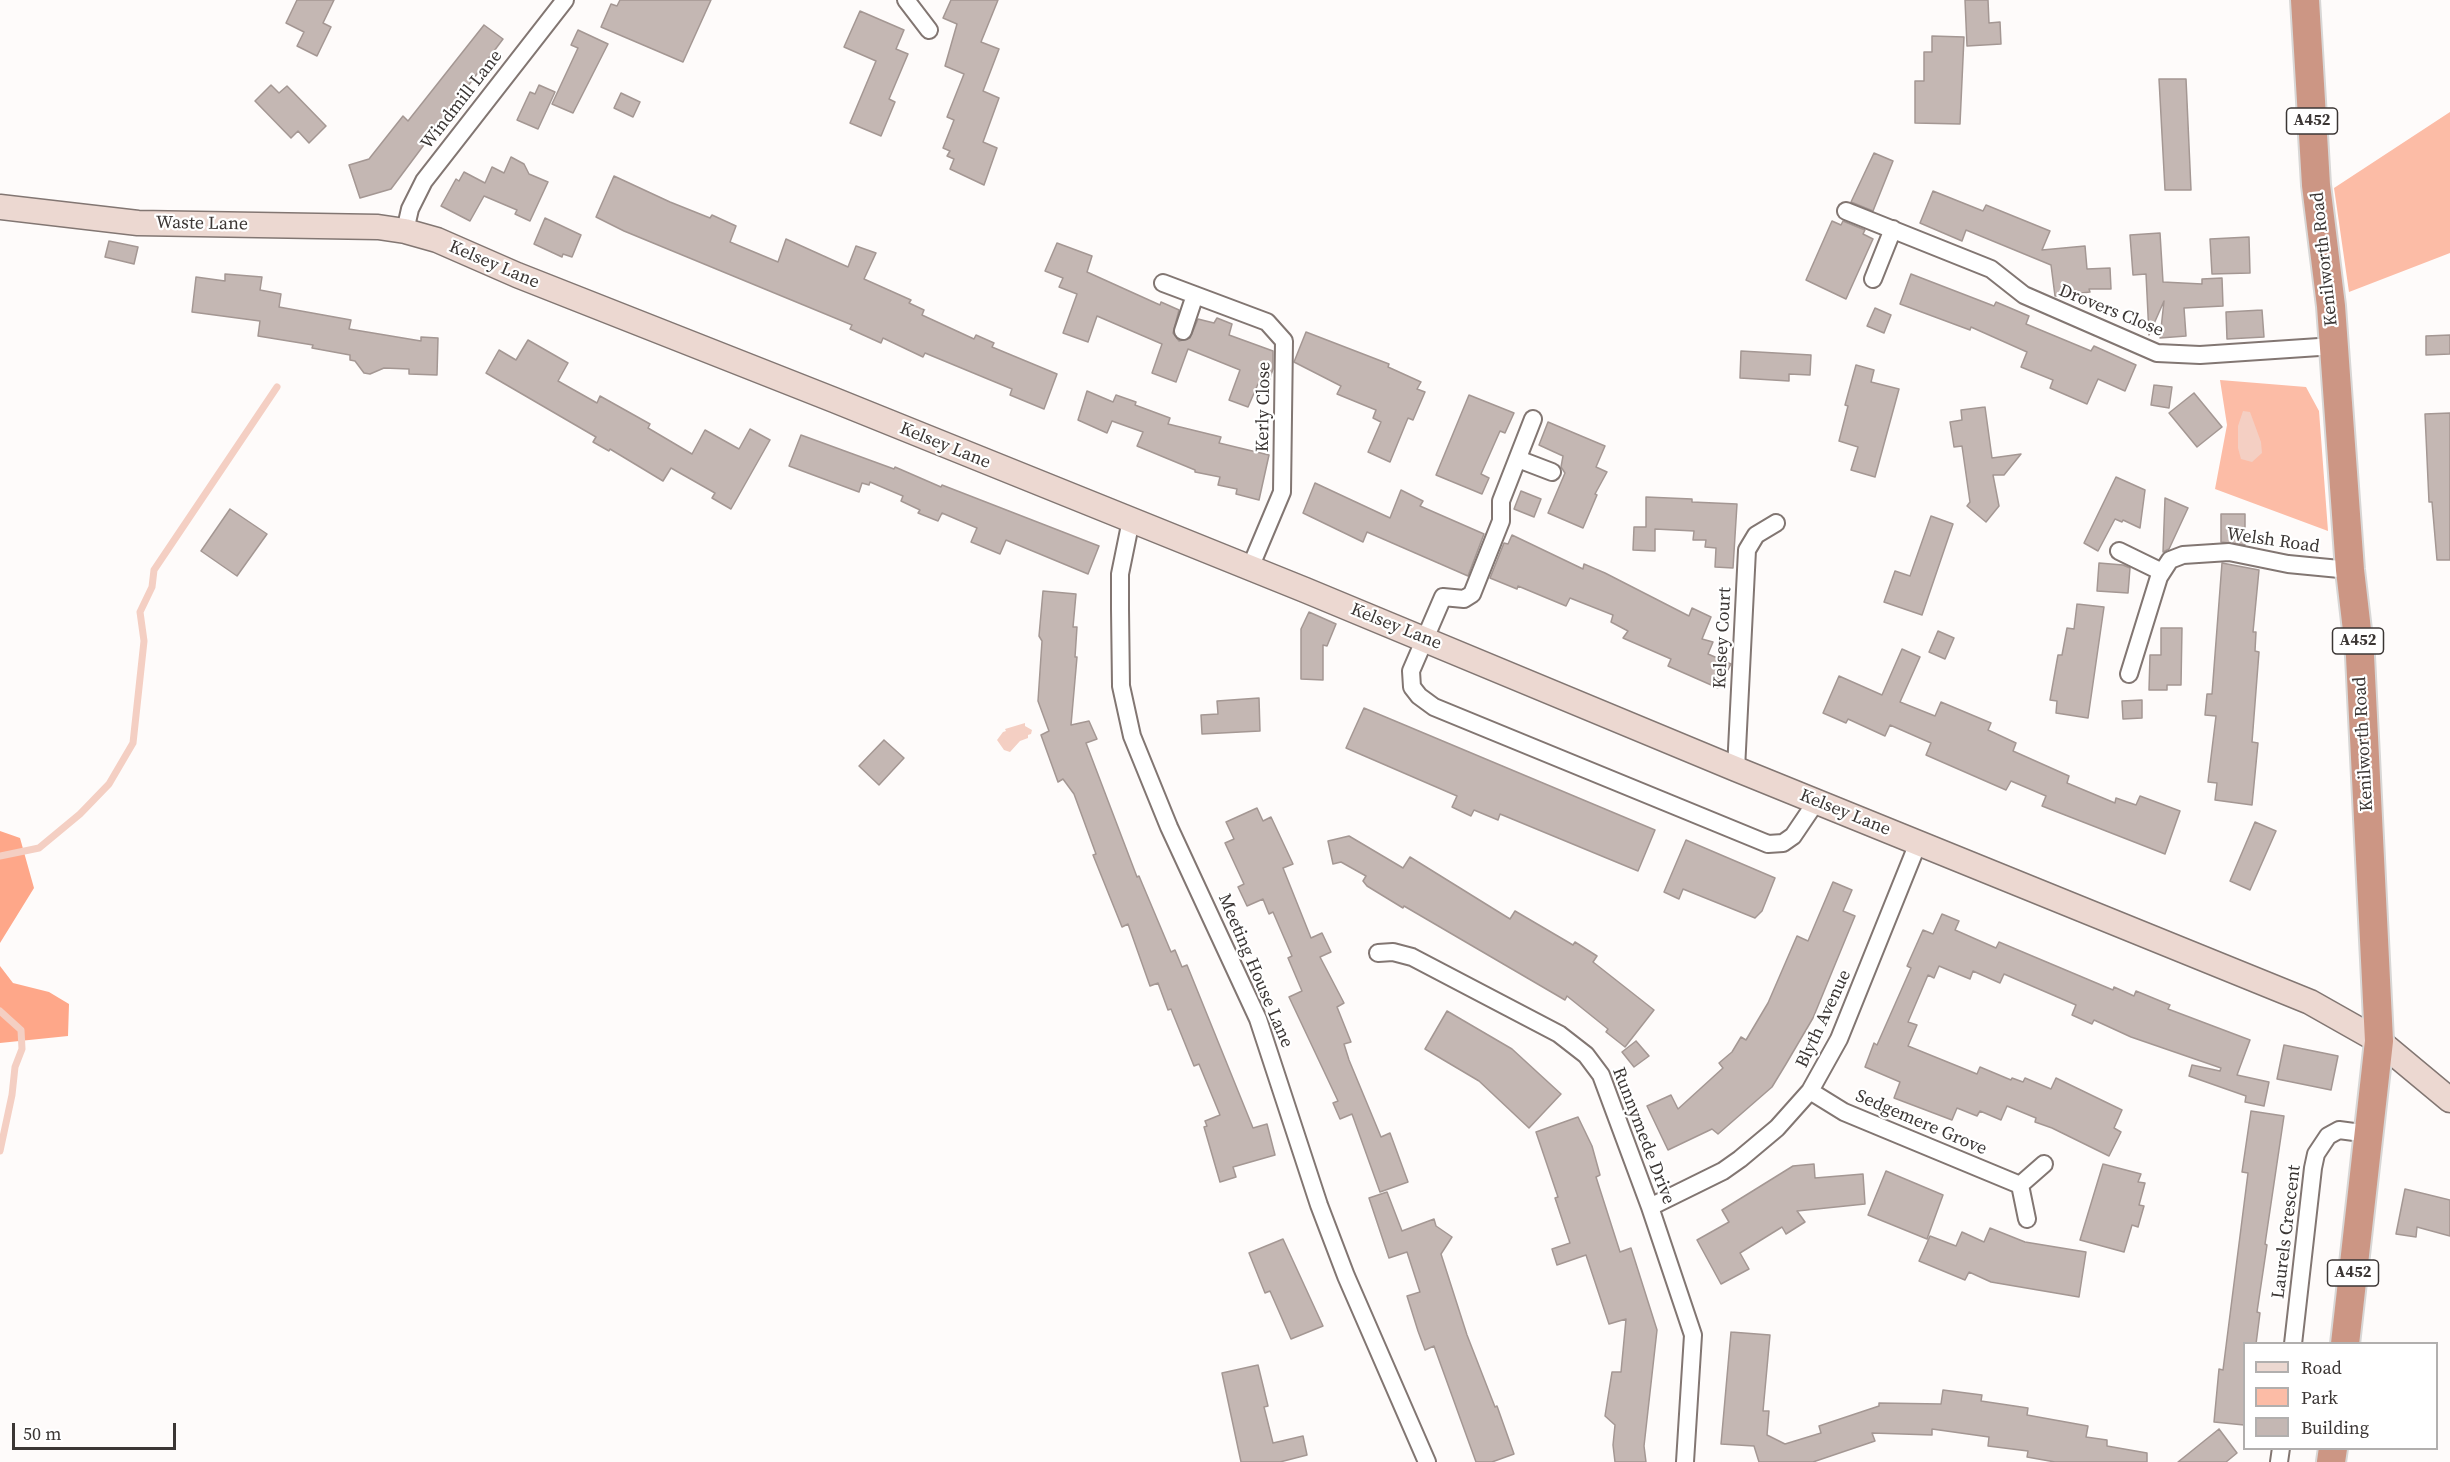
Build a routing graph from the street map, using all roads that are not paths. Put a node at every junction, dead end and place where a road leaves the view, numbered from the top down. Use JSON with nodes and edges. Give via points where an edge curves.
{"nodes":[{"id":1,"x":565,"y":0,"type":"edge"},
{"id":2,"x":906,"y":0,"type":"edge"},
{"id":3,"x":2305,"y":0,"type":"edge"},
{"id":4,"x":929,"y":30,"type":"dead end"},
{"id":5,"x":0,"y":207,"type":"edge"},
{"id":6,"x":1846,"y":211,"type":"dead end"},
{"id":7,"x":1893,"y":229,"type":"junction"},
{"id":8,"x":405,"y":231,"type":"junction"},
{"id":9,"x":1873,"y":279,"type":"dead end"},
{"id":10,"x":1163,"y":283,"type":"dead end"},
{"id":11,"x":1195,"y":295,"type":"junction"},
{"id":12,"x":1184,"y":331,"type":"dead end"},
{"id":13,"x":2334,"y":346,"type":"junction"},
{"id":14,"x":1533,"y":419,"type":"dead end"},
{"id":15,"x":1518,"y":459,"type":"junction"},
{"id":16,"x":1552,"y":472,"type":"dead end"},
{"id":17,"x":1131,"y":520,"type":"junction"},
{"id":18,"x":1776,"y":523,"type":"dead end"},
{"id":19,"x":2119,"y":551,"type":"dead end"},
{"id":20,"x":1250,"y":568,"type":"junction"},
{"id":21,"x":2350,"y":570,"type":"junction"},
{"id":22,"x":2162,"y":572,"type":"junction"},
{"id":23,"x":1426,"y":639,"type":"junction"},
{"id":24,"x":2128,"y":674,"type":"dead end"},
{"id":25,"x":1736,"y":769,"type":"junction"},
{"id":26,"x":1816,"y":802,"type":"junction"},
{"id":27,"x":1918,"y":843,"type":"junction"},
{"id":28,"x":1378,"y":953,"type":"dead end"},
{"id":29,"x":2379,"y":1041,"type":"junction"},
{"id":30,"x":1810,"y":1090,"type":"junction"},
{"id":31,"x":2450,"y":1100,"type":"edge"},
{"id":32,"x":2369,"y":1134,"type":"junction"},
{"id":33,"x":2044,"y":1164,"type":"dead end"},
{"id":34,"x":2019,"y":1185,"type":"junction"},
{"id":35,"x":1650,"y":1207,"type":"junction"},
{"id":36,"x":2027,"y":1219,"type":"dead end"},
{"id":37,"x":2293,"y":1342,"type":"edge"},
{"id":38,"x":2345,"y":1342,"type":"edge"},
{"id":39,"x":1426,"y":1462,"type":"edge"},
{"id":40,"x":1685,"y":1462,"type":"edge"}],
"edges":[{"from":1,"to":8,"type":"street","name":"Windmill Lane","via":[[424,181],[410,209]]},
{"from":2,"to":4,"type":"street"},
{"from":3,"to":13,"type":"highway","name":"Kenilworth Road","number":"A452","via":[[2316,185]]},
{"from":5,"to":8,"type":"main road","name":"Waste Lane","via":[[138,223],[378,227]]},
{"from":6,"to":7,"type":"street","name":"Drovers Close"},
{"from":7,"to":9,"type":"street"},
{"from":7,"to":13,"type":"street","name":"Drovers Close","via":[[1991,269],[2024,295],[2157,353],[2200,355]]},
{"from":8,"to":17,"type":"main road","name":"Kelsey Lane","via":[[437,240]]},
{"from":10,"to":11,"type":"street","name":"Kerly Close"},
{"from":11,"to":12,"type":"street"},
{"from":11,"to":20,"type":"street","name":"Kerly Close","via":[[1267,322],[1284,341],[1282,492]]},
{"from":13,"to":21,"type":"highway","name":"Kenilworth Road","number":"A452"},
{"from":14,"to":15,"type":"street"},
{"from":15,"to":16,"type":"street"},
{"from":15,"to":23,"type":"street","via":[[1501,501],[1501,521],[1472,594],[1464,598],[1443,597]]},
{"from":17,"to":20,"type":"main road","name":"Kelsey Lane"},
{"from":17,"to":39,"type":"street","name":"Meeting House Lane","via":[[1120,574],[1120,609],[1121,686],[1132,736],[1169,827],[1254,1011],[1319,1206]]},
{"from":18,"to":25,"type":"street","name":"Kelsey Court","via":[[1756,536],[1747,550]]},
{"from":19,"to":22,"type":"street"},
{"from":20,"to":23,"type":"main road","name":"Kelsey Lane"},
{"from":21,"to":22,"type":"street","name":"Welsh Road","via":[[2288,564],[2229,552],[2183,555],[2170,560]]},
{"from":21,"to":29,"type":"highway","name":"Kenilworth Road","number":"A452","via":[[2360,656]]},
{"from":22,"to":24,"type":"street"},
{"from":23,"to":25,"type":"main road","name":"Kelsey Lane"},
{"from":23,"to":26,"type":"street","via":[[1412,671],[1412,687],[1444,712],[1768,844],[1783,843],[1793,836]]},
{"from":25,"to":26,"type":"main road","name":"Kelsey Lane"},
{"from":26,"to":27,"type":"main road","name":"Kelsey Lane"},
{"from":27,"to":29,"type":"main road","name":"Kelsey Lane","via":[[2310,1002]]},
{"from":27,"to":30,"type":"street","name":"Blyth Avenue","via":[[1839,1039]]},
{"from":28,"to":35,"type":"street","name":"Runnymede Drive","via":[[1412,957],[1559,1034],[1586,1055],[1607,1088]]},
{"from":29,"to":31,"type":"main road","name":"Kelsey Lane"},
{"from":29,"to":32,"type":"highway","name":"Kenilworth Road","number":"A452"},
{"from":30,"to":34,"type":"street","name":"Sedgemere Grove","via":[[1844,1112]]},
{"from":30,"to":35,"type":"street","name":"Blyth Avenue","via":[[1777,1128],[1740,1159]]},
{"from":32,"to":37,"type":"street","name":"Laurels Crescent","via":[[2339,1130],[2328,1137],[2316,1154]]},
{"from":32,"to":38,"type":"highway","name":"Kenilworth Road","number":"A452"},
{"from":33,"to":34,"type":"street"},
{"from":34,"to":36,"type":"street"},
{"from":35,"to":40,"type":"street","name":"Runnymede Drive","via":[[1693,1335]]}]}
